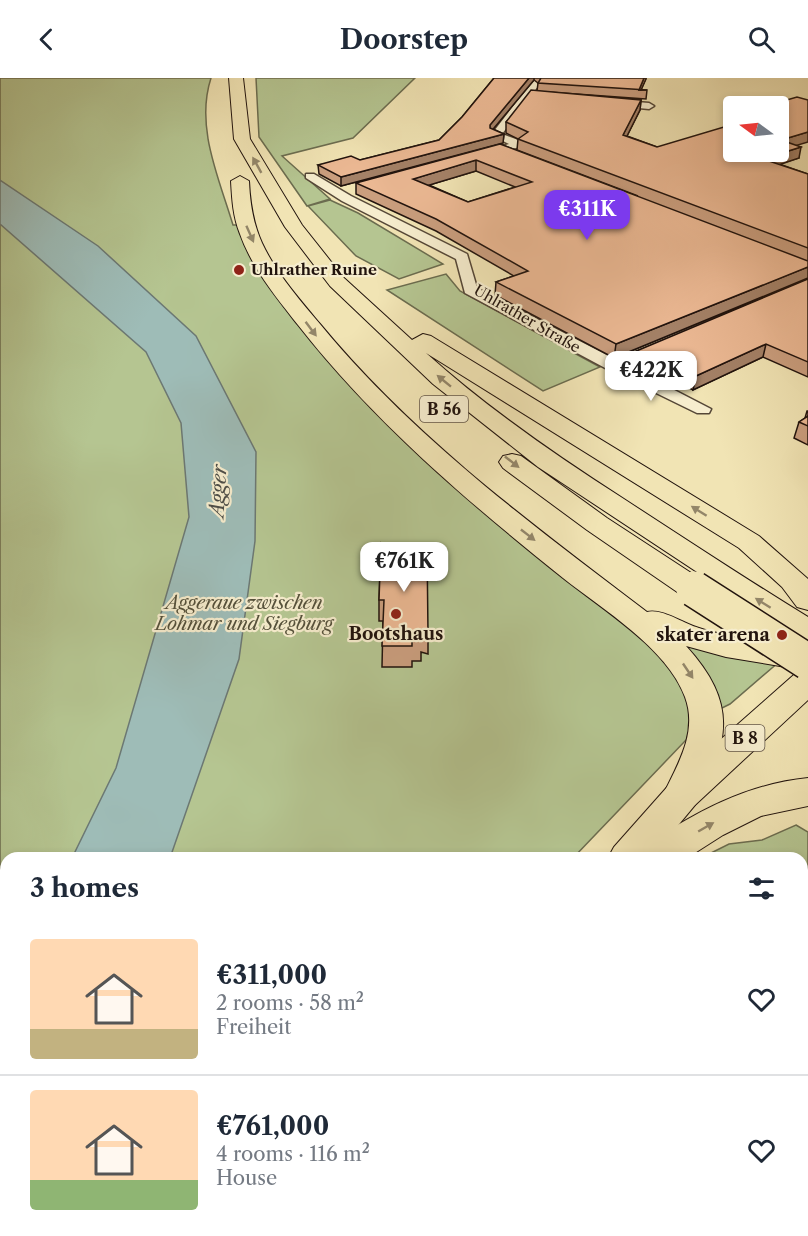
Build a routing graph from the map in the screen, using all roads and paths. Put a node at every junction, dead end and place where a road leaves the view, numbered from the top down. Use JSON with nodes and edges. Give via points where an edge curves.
{"nodes":[{"id":1,"x":236,"y":78,"type":"edge"},
{"id":2,"x":537,"y":81,"type":"edge"},
{"id":3,"x":603,"y":102,"type":"edge"},
{"id":4,"x":649,"y":106,"type":"dead end"},
{"id":5,"x":501,"y":150,"type":"junction"},
{"id":6,"x":519,"y":157,"type":"edge"},
{"id":7,"x":468,"y":159,"type":"edge"},
{"id":8,"x":310,"y":176,"type":"dead end"},
{"id":9,"x":358,"y":188,"type":"edge"},
{"id":10,"x":336,"y":194,"type":"junction"},
{"id":11,"x":294,"y":227,"type":"junction"},
{"id":12,"x":634,"y":357,"type":"edge"},
{"id":13,"x":613,"y":366,"type":"junction"},
{"id":14,"x":704,"y":409,"type":"dead end"},
{"id":15,"x":749,"y":542,"type":"junction"},
{"id":16,"x":808,"y":563,"type":"edge"},
{"id":17,"x":706,"y":582,"type":"junction"},
{"id":18,"x":808,"y":600,"type":"edge"},
{"id":19,"x":614,"y":603,"type":"junction"},
{"id":20,"x":808,"y":631,"type":"edge"},
{"id":21,"x":808,"y":661,"type":"edge"},
{"id":22,"x":808,"y":681,"type":"edge"},
{"id":23,"x":808,"y":792,"type":"edge"},
{"id":24,"x":682,"y":795,"type":"junction"},
{"id":25,"x":633,"y":852,"type":"edge"},
{"id":26,"x":667,"y":852,"type":"edge"}],
"edges":[{"from":11,"to":1,"type":"main road","number":"B 56","one_way":true,"via":[[242,139]]},
{"from":2,"to":5,"type":"street","via":[[531,96],[496,135],[520,144]]},
{"from":3,"to":4,"type":"street"},
{"from":5,"to":6,"type":"street"},
{"from":5,"to":7,"type":"street"},
{"from":8,"to":10,"type":"street","name":"Uhlrather Straße"},
{"from":9,"to":10,"type":"street"},
{"from":10,"to":13,"type":"street","name":"Uhlrather Straße","via":[[431,238],[462,257],[470,290]]},
{"from":15,"to":11,"type":"main road","one_way":true,"via":[[405,329]]},
{"from":17,"to":11,"type":"main road","number":"B 56","one_way":true,"via":[[441,379],[337,282]]},
{"from":12,"to":13,"type":"street"},
{"from":13,"to":14,"type":"street","name":"Uhlrather Straße"},
{"from":15,"to":16,"type":"main road"},
{"from":15,"to":18,"type":"main road","via":[[793,580]]},
{"from":17,"to":19,"type":"main road","number":"B 56","via":[[597,524],[413,383],[290,259],[238,175],[245,222],[256,248],[319,340],[389,415],[478,495]]},
{"from":20,"to":17,"type":"main road","number":"B 56","one_way":true},
{"from":17,"to":21,"type":"main road","number":"B 56","bridge":true},
{"from":19,"to":21,"type":"main road","via":[[691,638]]},
{"from":19,"to":24,"type":"main road","one_way":true,"via":[[680,659],[699,689],[706,711],[704,742]]},
{"from":22,"to":24,"type":"main road","number":"B 8"},
{"from":26,"to":23,"type":"main road","one_way":true,"via":[[758,800]]},
{"from":24,"to":25,"type":"main road","number":"B 8"}]}
